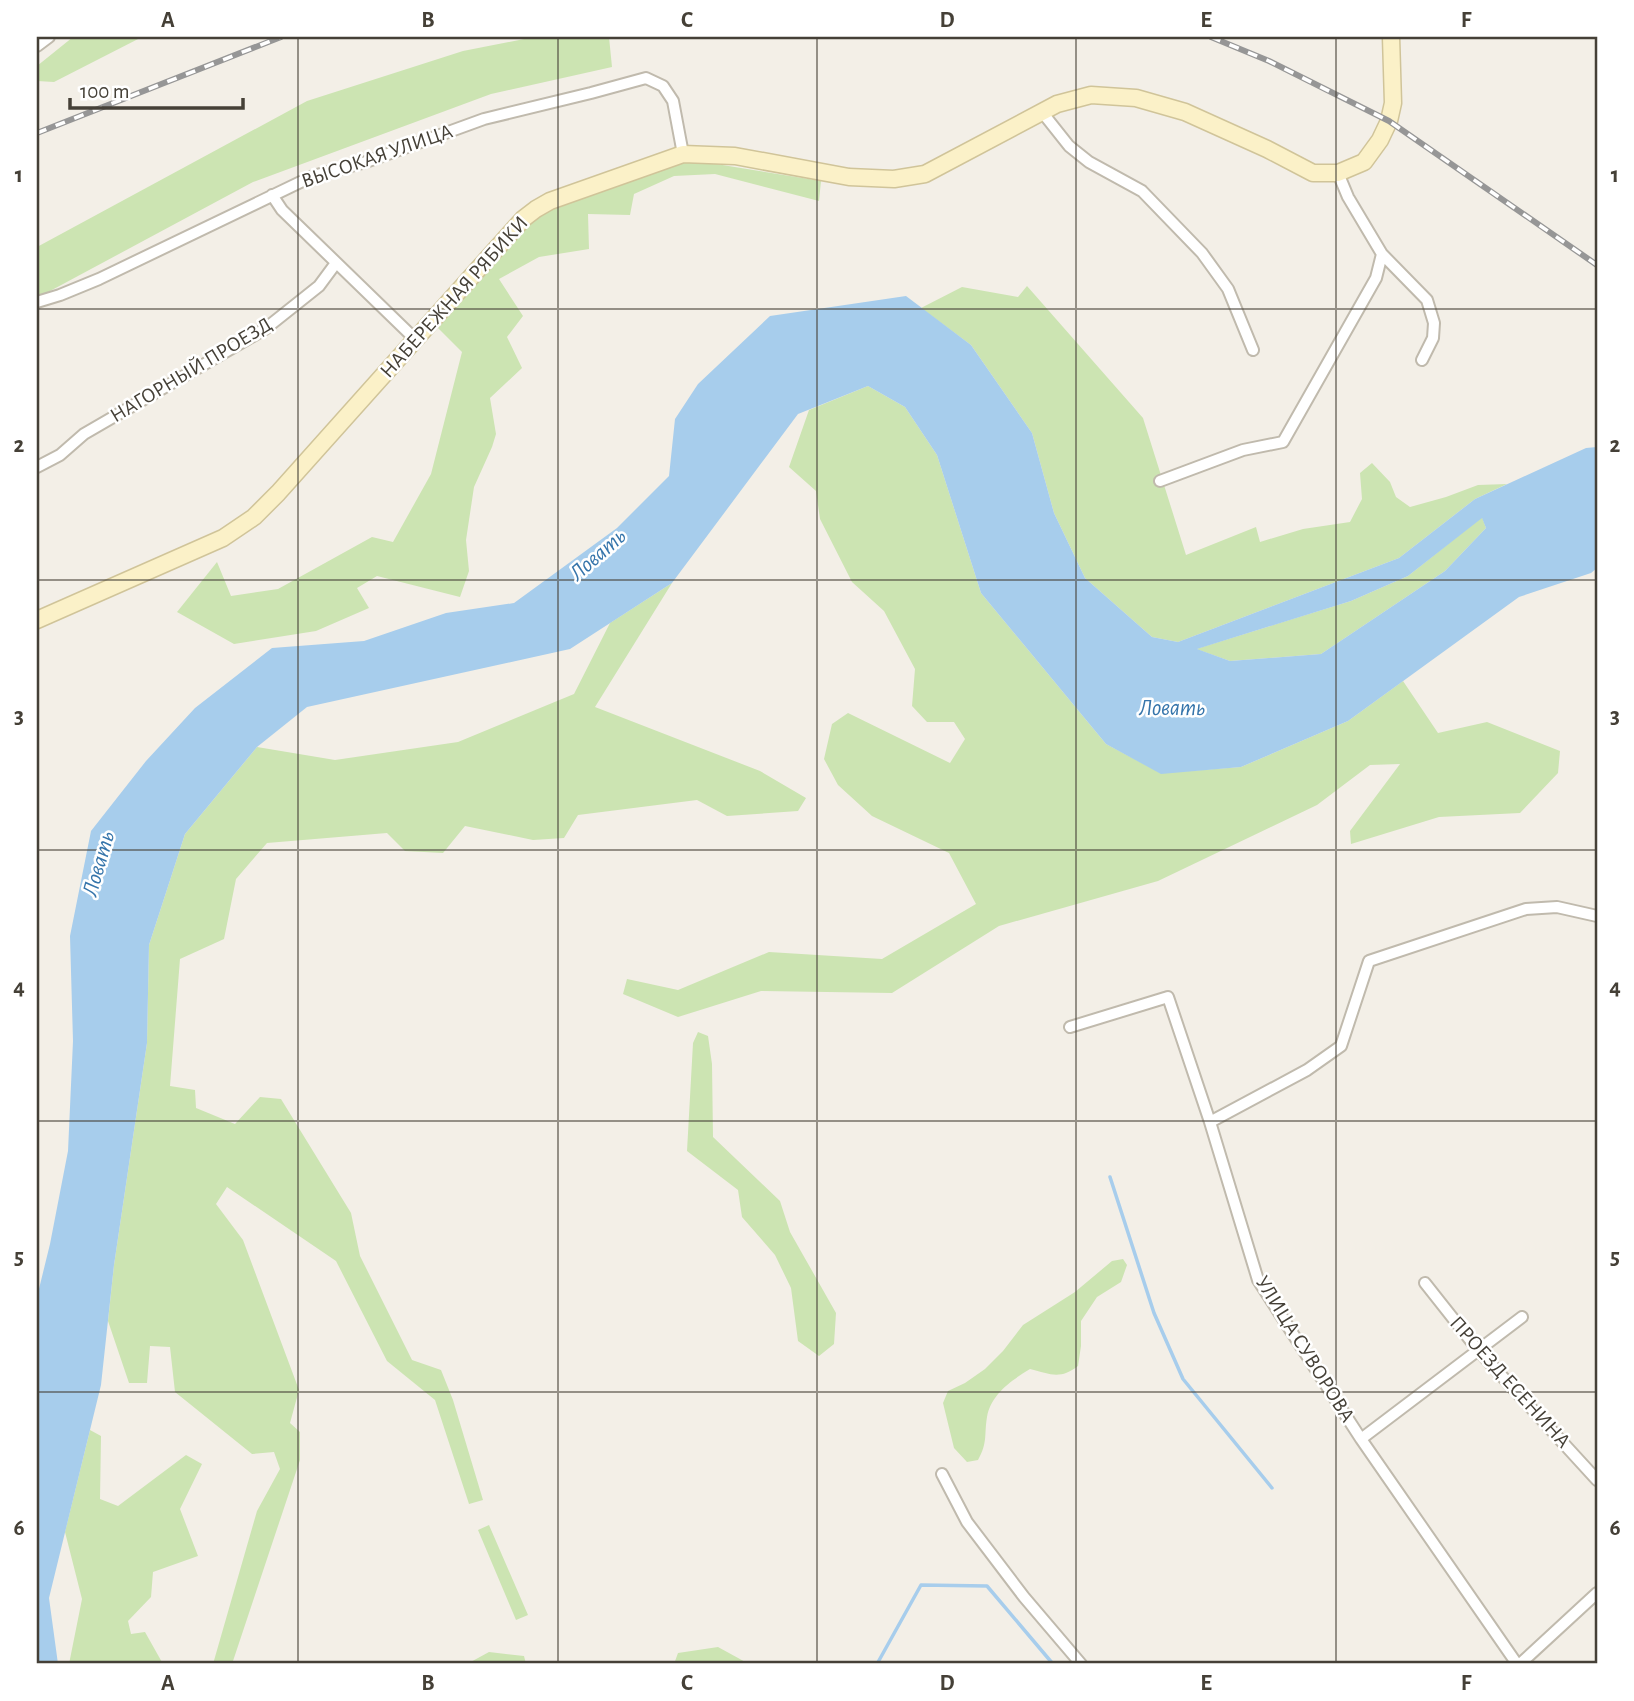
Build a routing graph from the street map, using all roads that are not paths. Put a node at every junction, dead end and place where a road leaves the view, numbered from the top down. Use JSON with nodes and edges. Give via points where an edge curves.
{"nodes":[{"id":1,"x":49,"y":37,"type":"edge"},
{"id":2,"x":1391,"y":37,"type":"edge"},
{"id":3,"x":37,"y":46,"type":"edge"},
{"id":4,"x":1042,"y":112,"type":"junction"},
{"id":5,"x":683,"y":154,"type":"junction"},
{"id":6,"x":1338,"y":173,"type":"junction"},
{"id":7,"x":272,"y":195,"type":"junction"},
{"id":8,"x":1382,"y":254,"type":"junction"},
{"id":9,"x":336,"y":263,"type":"junction"},
{"id":10,"x":37,"y":302,"type":"edge"},
{"id":11,"x":415,"y":339,"type":"junction"},
{"id":12,"x":1253,"y":350,"type":"dead end"},
{"id":13,"x":1422,"y":360,"type":"dead end"},
{"id":14,"x":37,"y":467,"type":"edge"},
{"id":15,"x":1160,"y":481,"type":"dead end"},
{"id":16,"x":37,"y":620,"type":"edge"},
{"id":17,"x":1597,"y":916,"type":"edge"},
{"id":18,"x":1070,"y":1027,"type":"dead end"},
{"id":19,"x":1210,"y":1122,"type":"junction"},
{"id":20,"x":1425,"y":1283,"type":"dead end"},
{"id":21,"x":1522,"y":1317,"type":"dead end"},
{"id":22,"x":1478,"y":1350,"type":"junction"},
{"id":23,"x":1361,"y":1439,"type":"junction"},
{"id":24,"x":942,"y":1475,"type":"dead end"},
{"id":25,"x":1597,"y":1480,"type":"edge"},
{"id":26,"x":1597,"y":1593,"type":"edge"},
{"id":27,"x":1081,"y":1664,"type":"edge"},
{"id":28,"x":1519,"y":1664,"type":"edge"}],
"edges":[{"from":1,"to":3,"type":"street"},
{"from":2,"to":6,"type":"street","via":[[1393,103],[1387,125],[1364,162]]},
{"from":4,"to":5,"type":"street","name":"НАБЕРЕЖНАЯ РЯБИКИ","via":[[925,174],[894,179],[849,177],[735,156]]},
{"from":4,"to":6,"type":"street","name":"НАБЕРЕЖНАЯ РЯБИКИ","via":[[1091,95],[1136,98],[1185,112],[1313,173]]},
{"from":4,"to":12,"type":"street","via":[[1069,146],[1142,191],[1202,253],[1228,289]]},
{"from":5,"to":7,"type":"street","name":"ВЫСОКАЯ УЛИЦА","via":[[673,101],[663,86],[646,78],[484,119],[313,176]]},
{"from":5,"to":11,"type":"street","name":"НАБЕРЕЖНАЯ РЯБИКИ","via":[[536,209]]},
{"from":6,"to":8,"type":"street"},
{"from":7,"to":9,"type":"street"},
{"from":7,"to":10,"type":"street","name":"ВЫСОКАЯ УЛИЦА","via":[[99,279]]},
{"from":8,"to":13,"type":"street","via":[[1427,300],[1433,338]]},
{"from":8,"to":15,"type":"street","via":[[1376,278],[1283,442],[1242,450]]},
{"from":9,"to":11,"type":"street"},
{"from":9,"to":14,"type":"street","name":"НАГОРНЫЙ ПРОЕЗД","via":[[319,286],[265,329],[84,434],[60,456]]},
{"from":11,"to":16,"type":"street","name":"НАБЕРЕЖНАЯ РЯБИКИ","via":[[254,517],[206,547]]},
{"from":17,"to":19,"type":"street","via":[[1557,907],[1526,909],[1369,961],[1340,1046],[1307,1070]]},
{"from":18,"to":19,"type":"street","name":"УЛИЦА СУВОРОВА","via":[[1168,997]]},
{"from":19,"to":23,"type":"street","name":"УЛИЦА СУВОРОВА","via":[[1258,1280]]},
{"from":20,"to":22,"type":"street","name":"ПРОЕЗД ЕСЕНИНА"},
{"from":21,"to":22,"type":"street"},
{"from":22,"to":23,"type":"street"},
{"from":22,"to":25,"type":"street","name":"ПРОЕЗД ЕСЕНИНА"},
{"from":23,"to":28,"type":"street","name":"УЛИЦА СУВОРОВА"},
{"from":24,"to":27,"type":"street","via":[[967,1522]]},
{"from":26,"to":28,"type":"street"}]}
